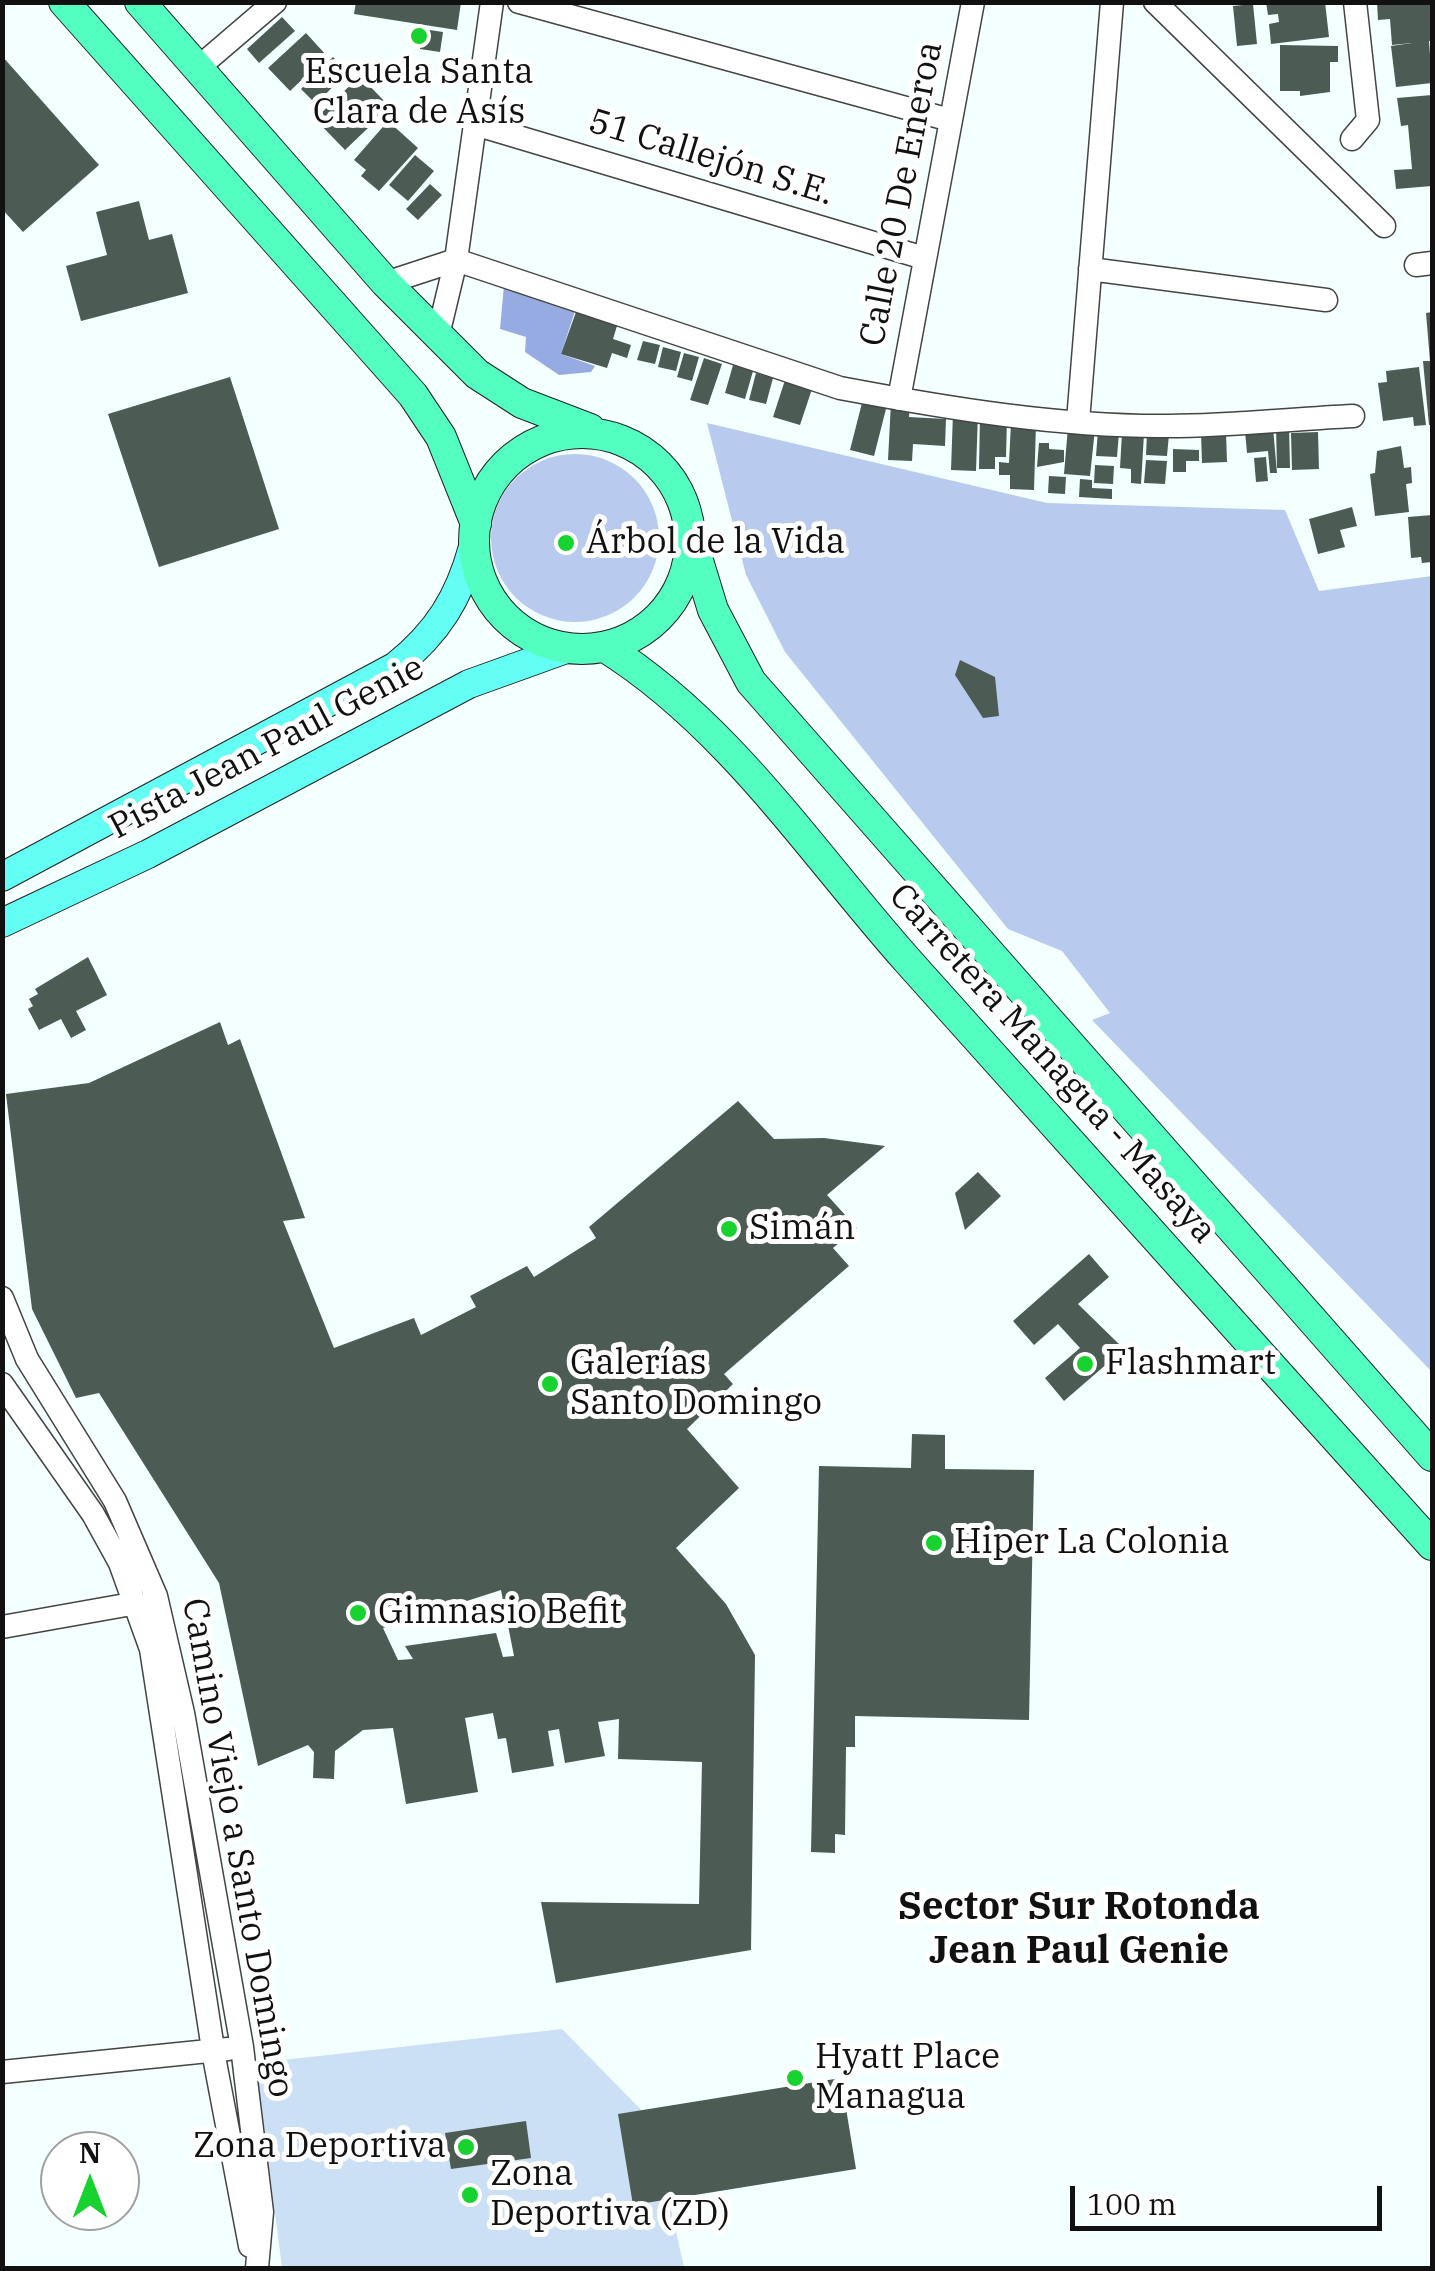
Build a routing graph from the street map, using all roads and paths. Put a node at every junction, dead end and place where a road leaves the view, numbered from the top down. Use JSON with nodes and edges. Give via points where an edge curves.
{"nodes":[{"id":1,"x":64,"y":2,"type":"edge"},
{"id":2,"x":140,"y":2,"type":"edge"},
{"id":3,"x":275,"y":2,"type":"edge"},
{"id":4,"x":492,"y":2,"type":"edge"},
{"id":5,"x":518,"y":2,"type":"edge"},
{"id":6,"x":974,"y":2,"type":"edge"},
{"id":7,"x":1112,"y":2,"type":"edge"},
{"id":8,"x":1154,"y":2,"type":"edge"},
{"id":9,"x":1356,"y":2,"type":"edge"},
{"id":10,"x":198,"y":67,"type":"junction"},
{"id":11,"x":950,"y":120,"type":"junction"},
{"id":12,"x":478,"y":125,"type":"junction"},
{"id":13,"x":1352,"y":139,"type":"dead end"},
{"id":14,"x":1384,"y":226,"type":"dead end"},
{"id":15,"x":924,"y":258,"type":"junction"},
{"id":16,"x":456,"y":260,"type":"junction"},
{"id":17,"x":1090,"y":269,"type":"junction"},
{"id":18,"x":386,"y":283,"type":"junction"},
{"id":19,"x":1326,"y":300,"type":"dead end"},
{"id":20,"x":438,"y":335,"type":"junction"},
{"id":21,"x":899,"y":399,"type":"junction"},
{"id":22,"x":1353,"y":416,"type":"dead end"},
{"id":23,"x":1078,"y":421,"type":"junction"},
{"id":24,"x":602,"y":434,"type":"junction"},
{"id":25,"x":474,"y":535,"type":"junction"},
{"id":26,"x":691,"y":538,"type":"junction"},
{"id":27,"x":604,"y":647,"type":"junction"},
{"id":28,"x":568,"y":648,"type":"junction"},
{"id":29,"x":5,"y":875,"type":"edge"},
{"id":30,"x":2,"y":923,"type":"edge"},
{"id":31,"x":2,"y":1298,"type":"edge"},
{"id":32,"x":2,"y":1384,"type":"edge"},
{"id":33,"x":1432,"y":1456,"type":"edge"},
{"id":34,"x":1432,"y":1545,"type":"edge"},
{"id":35,"x":137,"y":1603,"type":"junction"},
{"id":36,"x":2,"y":1627,"type":"edge"},
{"id":37,"x":201,"y":1948,"type":"junction"},
{"id":38,"x":242,"y":2047,"type":"junction"},
{"id":39,"x":214,"y":2050,"type":"junction"},
{"id":40,"x":2,"y":2072,"type":"edge"},
{"id":41,"x":255,"y":2268,"type":"edge"}],
"edges":[{"from":1,"to":25,"type":"highway","via":[[413,395],[441,437]]},
{"from":2,"to":10,"type":"highway"},
{"from":3,"to":10,"type":"street"},
{"from":4,"to":12,"type":"street"},
{"from":5,"to":11,"type":"street"},
{"from":6,"to":11,"type":"street","name":"Calle 20 De Eneroa"},
{"from":7,"to":17,"type":"street"},
{"from":8,"to":14,"type":"street"},
{"from":9,"to":13,"type":"street","via":[[1368,120]]},
{"from":10,"to":18,"type":"highway"},
{"from":11,"to":15,"type":"street","name":"Calle 20 De Eneroa"},
{"from":12,"to":15,"type":"street","name":"51 Callejón S.E."},
{"from":12,"to":16,"type":"street"},
{"from":15,"to":21,"type":"street","name":"Calle 20 De Eneroa"},
{"from":16,"to":18,"type":"street"},
{"from":16,"to":20,"type":"street"},
{"from":16,"to":21,"type":"street","via":[[840,388]]},
{"from":17,"to":19,"type":"street"},
{"from":17,"to":23,"type":"street"},
{"from":18,"to":20,"type":"highway"},
{"from":20,"to":24,"type":"highway","via":[[477,374],[522,403]]},
{"from":21,"to":23,"type":"street"},
{"from":22,"to":23,"type":"street","via":[[1168,426]]},
{"from":24,"to":25,"type":"highway","via":[[566,433],[535,442],[509,460],[488,484]]},
{"from":24,"to":26,"type":"highway","via":[[637,447],[665,470],[684,502]]},
{"from":25,"to":28,"type":"highway","via":[[482,584],[502,615],[532,638]]},
{"from":25,"to":29,"type":"main road","name":"Pista Jean Paul Genie","via":[[461,589],[443,620],[396,666]]},
{"from":26,"to":27,"type":"highway","via":[[686,574],[668,607],[640,632]]},
{"from":26,"to":33,"type":"highway","name":"Carretera Managua - Masaya","via":[[714,610],[751,682]]},
{"from":27,"to":28,"type":"highway"},
{"from":27,"to":34,"type":"highway","name":"Carretera Managua - Masaya","via":[[647,673],[710,731]]},
{"from":28,"to":30,"type":"main road","name":"Pista Jean Paul Genie","via":[[469,684],[148,854]]},
{"from":31,"to":38,"type":"street","name":"Camino Viejo a Santo Domingo","via":[[27,1359],[116,1501],[156,1596]]},
{"from":32,"to":35,"type":"street","name":"Camino Viejo a Santo Domingo","via":[[93,1514]]},
{"from":35,"to":36,"type":"street"},
{"from":35,"to":37,"type":"street","name":"Camino Viejo a Santo Domingo","via":[[151,1648]]},
{"from":37,"to":38,"type":"street","via":[[217,1975],[228,2038]]},
{"from":37,"to":39,"type":"street","name":"Camino Viejo a Santo Domingo"},
{"from":38,"to":39,"type":"street"},
{"from":38,"to":41,"type":"street","name":"Camino Viejo a Santo Domingo","via":[[262,2212]]},
{"from":39,"to":40,"type":"street"},
{"from":39,"to":41,"type":"street","name":"Camino Viejo a Santo Domingo"}]}
